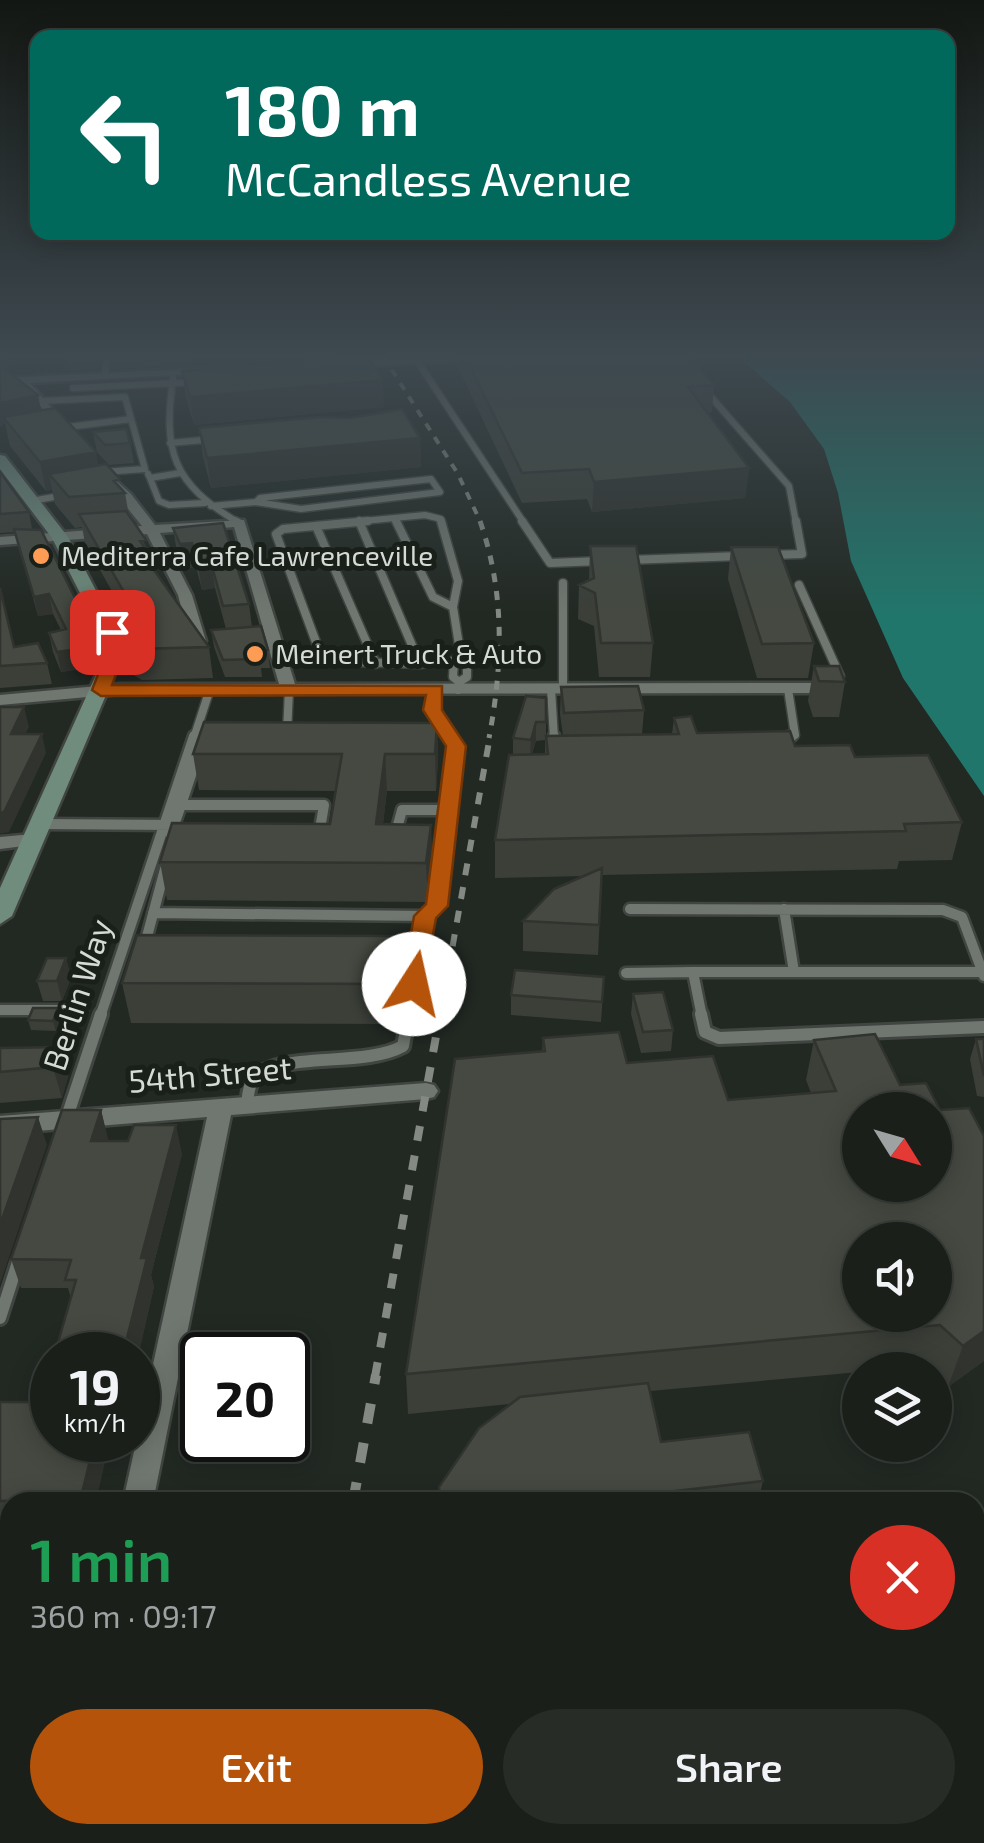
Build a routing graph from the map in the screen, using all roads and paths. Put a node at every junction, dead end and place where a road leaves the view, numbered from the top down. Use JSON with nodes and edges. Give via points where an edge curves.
{"nodes":[{"id":1,"x":137,"y":442,"type":"edge"},
{"id":2,"x":182,"y":442,"type":"edge"},
{"id":3,"x":471,"y":442,"type":"edge"},
{"id":4,"x":751,"y":442,"type":"edge"},
{"id":5,"x":170,"y":443,"type":"joint"},
{"id":6,"x":0,"y":458,"type":"edge"},
{"id":7,"x":93,"y":461,"type":"edge"},
{"id":8,"x":145,"y":469,"type":"junction"},
{"id":9,"x":104,"y":472,"type":"junction"},
{"id":10,"x":180,"y":473,"type":"junction"},
{"id":11,"x":150,"y":478,"type":"junction"},
{"id":12,"x":116,"y":486,"type":"junction"},
{"id":13,"x":99,"y":489,"type":"edge"},
{"id":14,"x":81,"y":492,"type":"edge"},
{"id":15,"x":258,"y":500,"type":"junction"},
{"id":16,"x":31,"y":501,"type":"junction"},
{"id":17,"x":208,"y":504,"type":"junction"},
{"id":18,"x":395,"y":518,"type":"junction"},
{"id":19,"x":359,"y":521,"type":"junction"},
{"id":20,"x":239,"y":523,"type":"junction"},
{"id":21,"x":316,"y":526,"type":"junction"},
{"id":22,"x":155,"y":530,"type":"junction"},
{"id":23,"x":60,"y":536,"type":"junction"},
{"id":24,"x":0,"y":542,"type":"edge"},
{"id":25,"x":766,"y":555,"type":"edge"},
{"id":26,"x":747,"y":556,"type":"edge"},
{"id":27,"x":563,"y":583,"type":"dead end"},
{"id":28,"x":799,"y":586,"type":"dead end"},
{"id":29,"x":453,"y":606,"type":"junction"},
{"id":30,"x":273,"y":635,"type":"junction"},
{"id":31,"x":254,"y":637,"type":"edge"},
{"id":32,"x":217,"y":640,"type":"edge"},
{"id":33,"x":198,"y":642,"type":"joint"},
{"id":34,"x":458,"y":660,"type":"junction"},
{"id":35,"x":376,"y":664,"type":"junction"},
{"id":36,"x":420,"y":664,"type":"junction"},
{"id":37,"x":459,"y":686,"type":"junction"},
{"id":38,"x":826,"y":688,"type":"joint"},
{"id":39,"x":210,"y":689,"type":"junction"},
{"id":40,"x":788,"y":689,"type":"junction"},
{"id":41,"x":101,"y":690,"type":"junction"},
{"id":42,"x":289,"y":690,"type":"junction"},
{"id":43,"x":436,"y":690,"type":"junction"},
{"id":44,"x":555,"y":693,"type":"junction"},
{"id":45,"x":0,"y":700,"type":"edge"},
{"id":46,"x":765,"y":740,"type":"edge"},
{"id":47,"x":217,"y":748,"type":"edge"},
{"id":48,"x":286,"y":748,"type":"edge"},
{"id":49,"x":563,"y":752,"type":"edge"},
{"id":50,"x":181,"y":805,"type":"junction"},
{"id":51,"x":448,"y":810,"type":"junction"},
{"id":52,"x":168,"y":825,"type":"junction"},
{"id":53,"x":37,"y":832,"type":"junction"},
{"id":54,"x":0,"y":843,"type":"edge"},
{"id":55,"x":403,"y":844,"type":"edge"},
{"id":56,"x":430,"y":844,"type":"edge"},
{"id":57,"x":444,"y":844,"type":"junction"},
{"id":58,"x":317,"y":849,"type":"edge"},
{"id":59,"x":630,"y":909,"type":"dead end"},
{"id":60,"x":784,"y":909,"type":"junction"},
{"id":61,"x":153,"y":913,"type":"junction"},
{"id":62,"x":0,"y":916,"type":"edge"},
{"id":63,"x":426,"y":916,"type":"junction"},
{"id":64,"x":420,"y":953,"type":"junction"},
{"id":65,"x":382,"y":954,"type":"edge"},
{"id":66,"x":147,"y":956,"type":"edge"},
{"id":67,"x":626,"y":972,"type":"dead end"},
{"id":68,"x":693,"y":972,"type":"junction"},
{"id":69,"x":794,"y":972,"type":"junction"},
{"id":70,"x":983,"y":974,"type":"edge"},
{"id":71,"x":0,"y":1010,"type":"edge"},
{"id":72,"x":82,"y":1010,"type":"dead end"},
{"id":73,"x":984,"y":1027,"type":"edge"},
{"id":74,"x":426,"y":1091,"type":"dead end"},
{"id":75,"x":234,"y":1106,"type":"junction"},
{"id":76,"x":0,"y":1124,"type":"edge"},
{"id":77,"x":62,"y":1127,"type":"junction"},
{"id":78,"x":23,"y":1245,"type":"edge"},
{"id":79,"x":0,"y":1318,"type":"edge"},
{"id":80,"x":140,"y":1492,"type":"edge"}],
"edges":[{"from":1,"to":8,"type":"lane"},
{"from":2,"to":5,"type":"lane"},
{"from":3,"to":26,"type":"lane","via":[[550,563]]},
{"from":4,"to":25,"type":"lane","via":[[790,486],[802,554]]},
{"from":5,"to":10,"type":"lane"},
{"from":6,"to":16,"type":"main road"},
{"from":7,"to":9,"type":"street"},
{"from":8,"to":9,"type":"lane"},
{"from":8,"to":11,"type":"lane"},
{"from":9,"to":12,"type":"street"},
{"from":10,"to":11,"type":"lane"},
{"from":10,"to":17,"type":"lane"},
{"from":11,"to":17,"type":"lane","via":[[169,506]]},
{"from":12,"to":13,"type":"lane"},
{"from":12,"to":22,"type":"street"},
{"from":14,"to":16,"type":"lane"},
{"from":15,"to":15,"type":"lane","via":[[301,509],[440,492],[431,479]]},
{"from":15,"to":17,"type":"lane"},
{"from":16,"to":23,"type":"main road"},
{"from":17,"to":20,"type":"lane"},
{"from":18,"to":19,"type":"lane"},
{"from":18,"to":29,"type":"lane","via":[[433,597]]},
{"from":18,"to":29,"type":"lane","via":[[442,519],[458,580]]},
{"from":19,"to":21,"type":"lane"},
{"from":19,"to":36,"type":"lane"},
{"from":20,"to":22,"type":"street"},
{"from":20,"to":30,"type":"street"},
{"from":21,"to":35,"type":"lane"},
{"from":21,"to":35,"type":"lane","via":[[276,534],[323,661]]},
{"from":22,"to":23,"type":"street"},
{"from":22,"to":33,"type":"street","via":[[193,612]]},
{"from":23,"to":24,"type":"street"},
{"from":23,"to":41,"type":"main road","via":[[117,648]]},
{"from":27,"to":44,"type":"lane"},
{"from":28,"to":38,"type":"lane","via":[[843,683]]},
{"from":29,"to":34,"type":"lane"},
{"from":30,"to":31,"type":"lane"},
{"from":30,"to":42,"type":"street"},
{"from":32,"to":33,"type":"lane"},
{"from":34,"to":36,"type":"lane"},
{"from":34,"to":37,"type":"lane","via":[[467,662]]},
{"from":35,"to":36,"type":"lane"},
{"from":37,"to":43,"type":"street"},
{"from":37,"to":44,"type":"street"},
{"from":38,"to":40,"type":"street"},
{"from":39,"to":41,"type":"street"},
{"from":39,"to":42,"type":"street"},
{"from":39,"to":52,"type":"lane","name":"Berlin Way"},
{"from":40,"to":44,"type":"street"},
{"from":40,"to":46,"type":"lane","via":[[795,735]]},
{"from":41,"to":45,"type":"street"},
{"from":41,"to":53,"type":"main road"},
{"from":42,"to":43,"type":"street"},
{"from":42,"to":48,"type":"lane"},
{"from":43,"to":51,"type":"lane","via":[[432,710],[456,746]]},
{"from":44,"to":49,"type":"lane","via":[[555,751]]},
{"from":47,"to":50,"type":"lane","via":[[200,748]]},
{"from":50,"to":52,"type":"lane"},
{"from":50,"to":58,"type":"lane","via":[[324,805]]},
{"from":51,"to":55,"type":"lane","via":[[402,810],[394,838]]},
{"from":51,"to":57,"type":"lane"},
{"from":52,"to":53,"type":"lane"},
{"from":52,"to":61,"type":"lane"},
{"from":52,"to":77,"type":"lane","name":"Berlin Way"},
{"from":53,"to":54,"type":"street"},
{"from":53,"to":62,"type":"main road"},
{"from":56,"to":57,"type":"lane"},
{"from":57,"to":63,"type":"lane","via":[[436,906]]},
{"from":59,"to":60,"type":"lane"},
{"from":60,"to":69,"type":"lane"},
{"from":60,"to":70,"type":"lane","via":[[943,910],[962,917]]},
{"from":61,"to":63,"type":"lane"},
{"from":61,"to":66,"type":"lane"},
{"from":63,"to":64,"type":"lane"},
{"from":64,"to":65,"type":"lane"},
{"from":64,"to":75,"type":"lane","via":[[403,1046],[381,1060],[286,1063],[266,1070]]},
{"from":67,"to":68,"type":"lane"},
{"from":68,"to":69,"type":"lane"},
{"from":68,"to":73,"type":"lane","via":[[706,1032],[718,1038]]},
{"from":69,"to":70,"type":"lane"},
{"from":71,"to":72,"type":"lane"},
{"from":74,"to":75,"type":"street","name":"54th Street"},
{"from":75,"to":77,"type":"street","name":"54th Street"},
{"from":75,"to":80,"type":"street"},
{"from":76,"to":77,"type":"street","name":"54th Street"},
{"from":78,"to":79,"type":"lane"}]}
